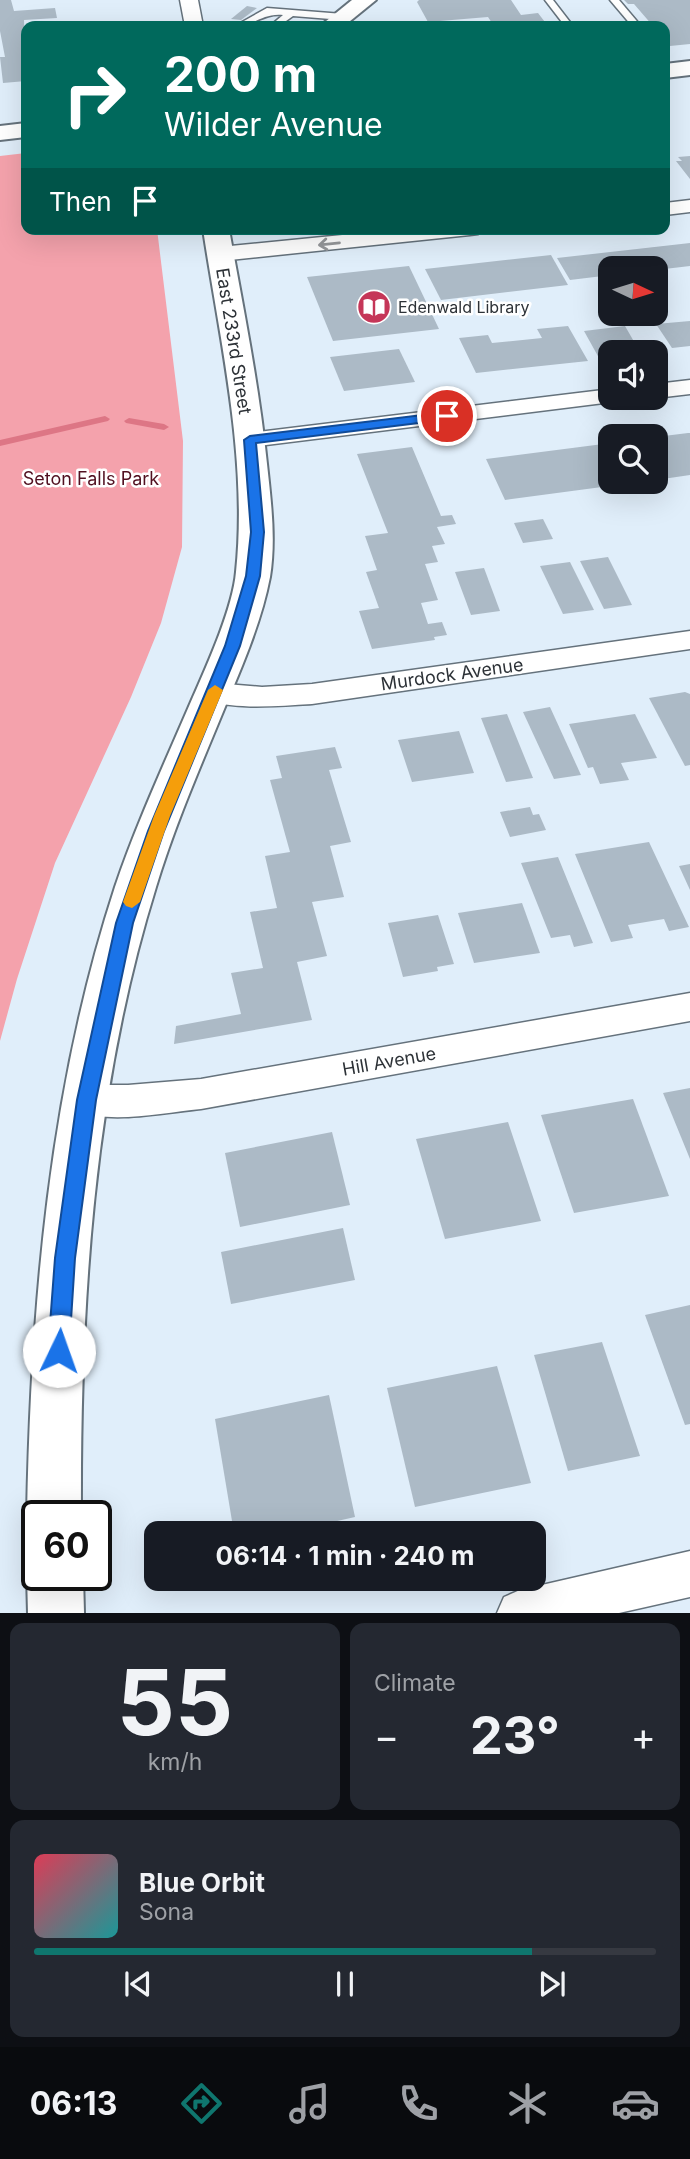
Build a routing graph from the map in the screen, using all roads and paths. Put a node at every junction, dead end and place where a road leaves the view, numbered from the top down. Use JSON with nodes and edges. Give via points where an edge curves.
{"nodes":[{"id":1,"x":189,"y":0,"type":"edge"},
{"id":2,"x":365,"y":0,"type":"edge"},
{"id":3,"x":549,"y":0,"type":"edge"},
{"id":4,"x":614,"y":0,"type":"edge"},
{"id":5,"x":292,"y":12,"type":"junction"},
{"id":6,"x":193,"y":21,"type":"edge"},
{"id":7,"x":247,"y":21,"type":"edge"},
{"id":8,"x":280,"y":21,"type":"edge"},
{"id":9,"x":332,"y":21,"type":"edge"},
{"id":10,"x":338,"y":21,"type":"edge"},
{"id":11,"x":565,"y":21,"type":"edge"},
{"id":12,"x":632,"y":21,"type":"edge"},
{"id":13,"x":690,"y":68,"type":"edge"},
{"id":14,"x":670,"y":70,"type":"edge"},
{"id":15,"x":21,"y":130,"type":"edge"},
{"id":16,"x":0,"y":132,"type":"edge"},
{"id":17,"x":690,"y":206,"type":"edge"},
{"id":18,"x":670,"y":208,"type":"edge"},
{"id":19,"x":354,"y":235,"type":"edge"},
{"id":20,"x":218,"y":242,"type":"edge"},
{"id":21,"x":690,"y":387,"type":"edge"},
{"id":22,"x":668,"y":390,"type":"edge"},
{"id":23,"x":598,"y":398,"type":"edge"},
{"id":24,"x":250,"y":440,"type":"junction"},
{"id":25,"x":690,"y":640,"type":"edge"},
{"id":26,"x":214,"y":693,"type":"junction"},
{"id":27,"x":690,"y":1007,"type":"edge"},
{"id":28,"x":87,"y":1100,"type":"junction"},
{"id":29,"x":54,"y":1500,"type":"edge"},
{"id":30,"x":690,"y":1574,"type":"edge"},
{"id":31,"x":55,"y":1591,"type":"edge"},
{"id":32,"x":56,"y":1613,"type":"edge"},
{"id":33,"x":520,"y":1613,"type":"edge"}],
"edges":[{"from":1,"to":6,"type":"street"},
{"from":2,"to":10,"type":"main road"},
{"from":3,"to":11,"type":"lane"},
{"from":4,"to":12,"type":"lane"},
{"from":5,"to":7,"type":"lane","via":[[261,12]]},
{"from":5,"to":8,"type":"lane"},
{"from":5,"to":9,"type":"lane"},
{"from":13,"to":14,"type":"main road"},
{"from":15,"to":16,"type":"main road"},
{"from":17,"to":18,"type":"street"},
{"from":19,"to":20,"type":"street","one_way":true},
{"from":20,"to":24,"type":"main road","name":"East 233rd Street"},
{"from":21,"to":22,"type":"street"},
{"from":23,"to":24,"type":"street"},
{"from":24,"to":26,"type":"main road","name":"East 233rd Street","via":[[257,522],[254,565],[241,622]]},
{"from":25,"to":26,"type":"street","name":"Murdock Avenue","via":[[312,694],[262,697]]},
{"from":26,"to":28,"type":"main road","name":"East 233rd Street","via":[[136,887]]},
{"from":27,"to":28,"type":"street","name":"Hill Avenue","via":[[201,1094]]},
{"from":28,"to":29,"type":"main road","name":"East 233rd Street","via":[[65,1258]]},
{"from":30,"to":33,"type":"street"},
{"from":31,"to":32,"type":"main road"}]}
